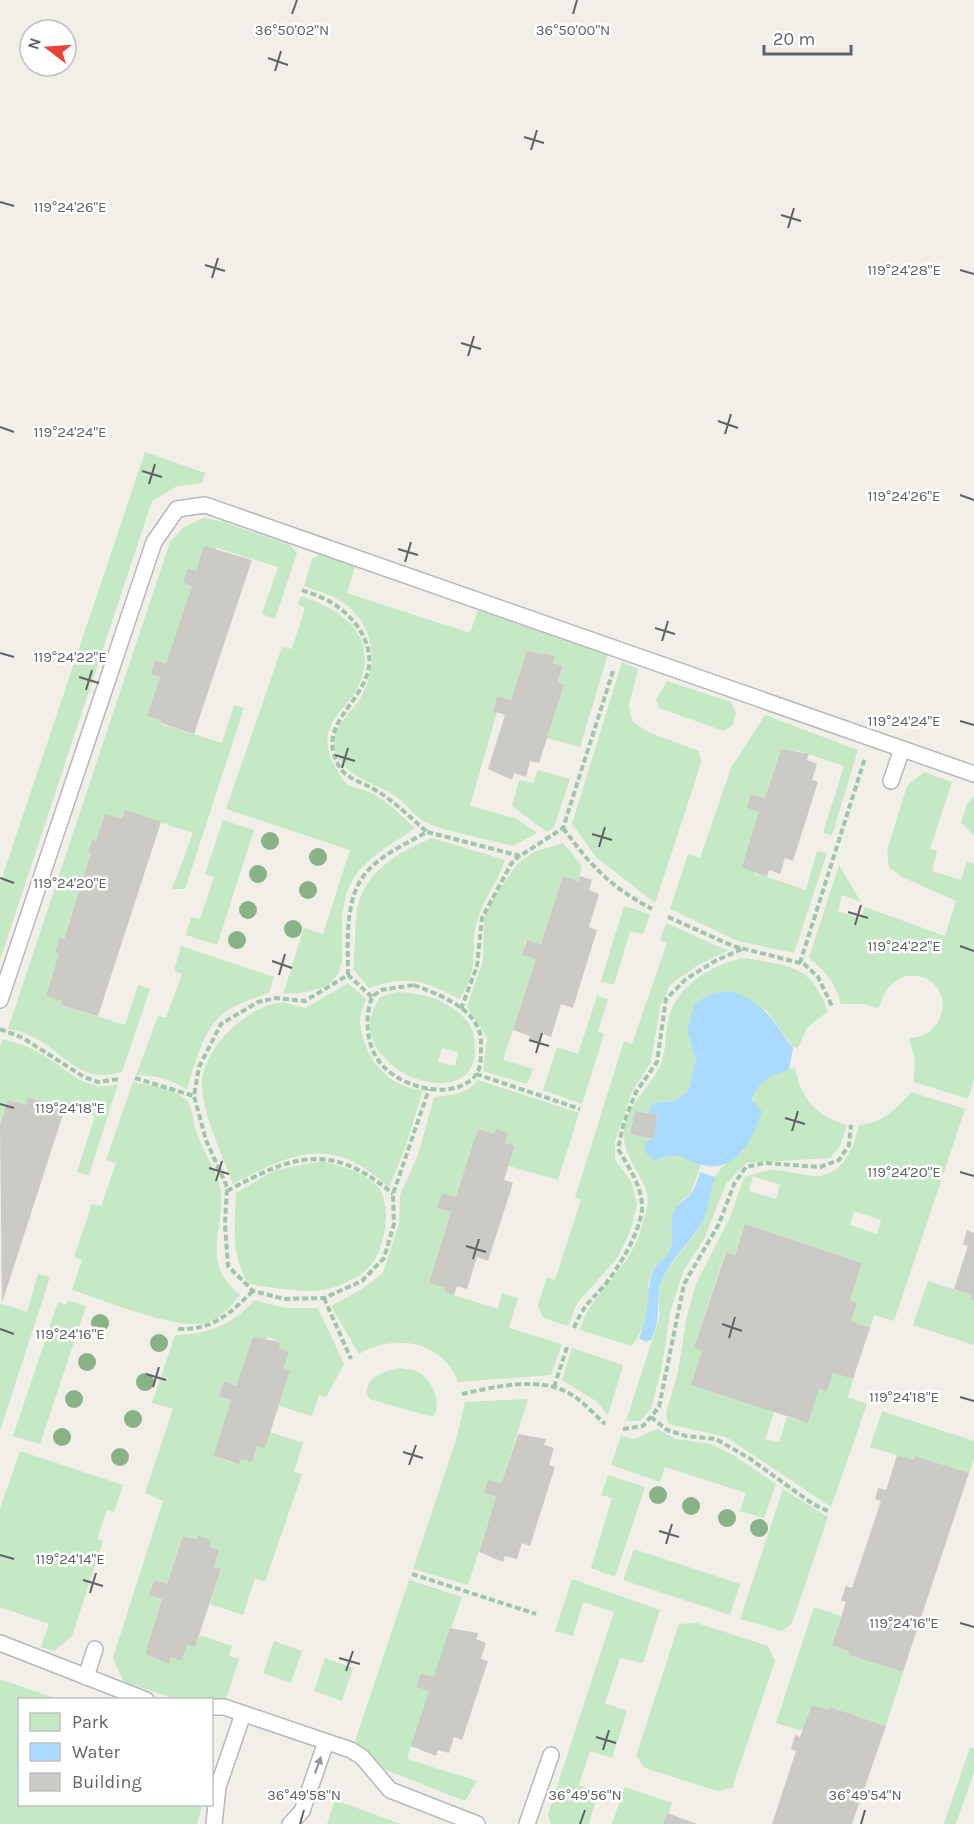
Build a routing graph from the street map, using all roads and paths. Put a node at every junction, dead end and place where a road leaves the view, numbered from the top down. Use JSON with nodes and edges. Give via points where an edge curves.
{"nodes":[{"id":1,"x":302,"y":590,"type":"dead end"},
{"id":2,"x":619,"y":650,"type":"junction"},
{"id":3,"x":872,"y":738,"type":"junction"},
{"id":4,"x":902,"y":748,"type":"junction"},
{"id":5,"x":974,"y":774,"type":"edge"},
{"id":6,"x":891,"y":781,"type":"dead end"},
{"id":7,"x":563,"y":828,"type":"junction"},
{"id":8,"x":427,"y":832,"type":"junction"},
{"id":9,"x":520,"y":856,"type":"junction"},
{"id":10,"x":652,"y":909,"type":"dead end"},
{"id":11,"x":668,"y":917,"type":"dead end"},
{"id":12,"x":742,"y":949,"type":"junction"},
{"id":13,"x":800,"y":963,"type":"junction"},
{"id":14,"x":348,"y":975,"type":"junction"},
{"id":15,"x":372,"y":997,"type":"junction"},
{"id":16,"x":0,"y":1000,"type":"edge"},
{"id":17,"x":833,"y":1008,"type":"dead end"},
{"id":18,"x":461,"y":1009,"type":"junction"},
{"id":19,"x":0,"y":1029,"type":"edge"},
{"id":20,"x":476,"y":1074,"type":"junction"},
{"id":21,"x":135,"y":1077,"type":"dead end"},
{"id":22,"x":120,"y":1079,"type":"dead end"},
{"id":23,"x":429,"y":1089,"type":"junction"},
{"id":24,"x":194,"y":1096,"type":"junction"},
{"id":25,"x":580,"y":1108,"type":"dead end"},
{"id":26,"x":851,"y":1125,"type":"dead end"},
{"id":27,"x":227,"y":1191,"type":"junction"},
{"id":28,"x":393,"y":1194,"type":"junction"},
{"id":29,"x":253,"y":1292,"type":"junction"},
{"id":30,"x":324,"y":1298,"type":"junction"},
{"id":31,"x":574,"y":1328,"type":"dead end"},
{"id":32,"x":177,"y":1329,"type":"dead end"},
{"id":33,"x":567,"y":1347,"type":"dead end"},
{"id":34,"x":351,"y":1359,"type":"dead end"},
{"id":35,"x":554,"y":1388,"type":"junction"},
{"id":36,"x":462,"y":1394,"type":"dead end"},
{"id":37,"x":651,"y":1417,"type":"junction"},
{"id":38,"x":605,"y":1424,"type":"dead end"},
{"id":39,"x":623,"y":1429,"type":"dead end"},
{"id":40,"x":830,"y":1512,"type":"dead end"},
{"id":41,"x":412,"y":1574,"type":"dead end"},
{"id":42,"x":536,"y":1614,"type":"dead end"},
{"id":43,"x":0,"y":1643,"type":"edge"},
{"id":44,"x":95,"y":1649,"type":"dead end"},
{"id":45,"x":86,"y":1677,"type":"junction"},
{"id":46,"x":141,"y":1698,"type":"edge"},
{"id":47,"x":213,"y":1707,"type":"edge"},
{"id":48,"x":243,"y":1713,"type":"junction"},
{"id":49,"x":326,"y":1742,"type":"junction"},
{"id":50,"x":550,"y":1755,"type":"dead end"},
{"id":51,"x":214,"y":1824,"type":"edge"},
{"id":52,"x":290,"y":1824,"type":"edge"},
{"id":53,"x":477,"y":1824,"type":"edge"},
{"id":54,"x":527,"y":1824,"type":"edge"}],
"edges":[{"from":1,"to":8,"type":"path","via":[[332,602],[352,619],[367,640],[366,679],[333,731],[333,751],[340,767],[352,779],[376,790]]},
{"from":2,"to":3,"type":"lane"},
{"from":2,"to":7,"type":"path"},
{"from":2,"to":16,"type":"lane","via":[[205,505],[177,509],[154,542]]},
{"from":3,"to":4,"type":"lane"},
{"from":3,"to":13,"type":"path"},
{"from":4,"to":5,"type":"lane"},
{"from":4,"to":6,"type":"lane"},
{"from":7,"to":9,"type":"path"},
{"from":7,"to":10,"type":"path","via":[[593,868],[627,896]]},
{"from":8,"to":9,"type":"path"},
{"from":8,"to":14,"type":"path","via":[[384,857],[364,875],[352,902]]},
{"from":9,"to":18,"type":"path","via":[[511,864],[482,918],[477,966]]},
{"from":11,"to":12,"type":"path"},
{"from":12,"to":13,"type":"path"},
{"from":12,"to":31,"type":"path","via":[[686,979],[666,999],[657,1062],[636,1092],[618,1149],[636,1179],[642,1206],[634,1235],[620,1264],[582,1307]]},
{"from":13,"to":17,"type":"path","via":[[818,977]]},
{"from":14,"to":15,"type":"path"},
{"from":14,"to":24,"type":"path","via":[[305,1001],[276,998],[258,1002],[221,1024],[199,1067]]},
{"from":15,"to":18,"type":"path","via":[[381,990],[414,985]]},
{"from":15,"to":23,"type":"path","via":[[366,1025],[382,1066],[398,1078]]},
{"from":18,"to":20,"type":"path","via":[[469,1014],[482,1037]]},
{"from":19,"to":22,"type":"path","via":[[23,1038],[84,1077],[98,1082]]},
{"from":20,"to":23,"type":"path","via":[[452,1088]]},
{"from":20,"to":25,"type":"path"},
{"from":21,"to":24,"type":"path"},
{"from":23,"to":28,"type":"path"},
{"from":24,"to":27,"type":"path","via":[[206,1140]]},
{"from":26,"to":37,"type":"path","via":[[849,1146],[838,1160],[820,1167],[765,1163],[746,1167],[734,1184],[719,1224],[684,1284],[660,1407]]},
{"from":27,"to":28,"type":"path","via":[[267,1170],[325,1157],[348,1164]]},
{"from":27,"to":29,"type":"path","via":[[228,1266]]},
{"from":28,"to":30,"type":"path","via":[[394,1224],[384,1258],[362,1281]]},
{"from":29,"to":30,"type":"path","via":[[284,1299]]},
{"from":29,"to":32,"type":"path","via":[[226,1317],[197,1330]]},
{"from":30,"to":34,"type":"path"},
{"from":33,"to":35,"type":"path"},
{"from":35,"to":36,"type":"path","via":[[498,1386]]},
{"from":35,"to":38,"type":"path","via":[[567,1392]]},
{"from":37,"to":39,"type":"path","via":[[642,1426]]},
{"from":37,"to":40,"type":"path","via":[[668,1430],[716,1439]]},
{"from":41,"to":42,"type":"path"},
{"from":43,"to":45,"type":"lane"},
{"from":44,"to":45,"type":"lane"},
{"from":45,"to":46,"type":"lane"},
{"from":47,"to":48,"type":"lane"},
{"from":48,"to":49,"type":"lane"},
{"from":48,"to":51,"type":"lane","via":[[218,1787]]},
{"from":52,"to":49,"type":"lane","one_way":true,"via":[[302,1811]]},
{"from":49,"to":53,"type":"lane","via":[[362,1756],[390,1790]]},
{"from":50,"to":54,"type":"lane"}]}
